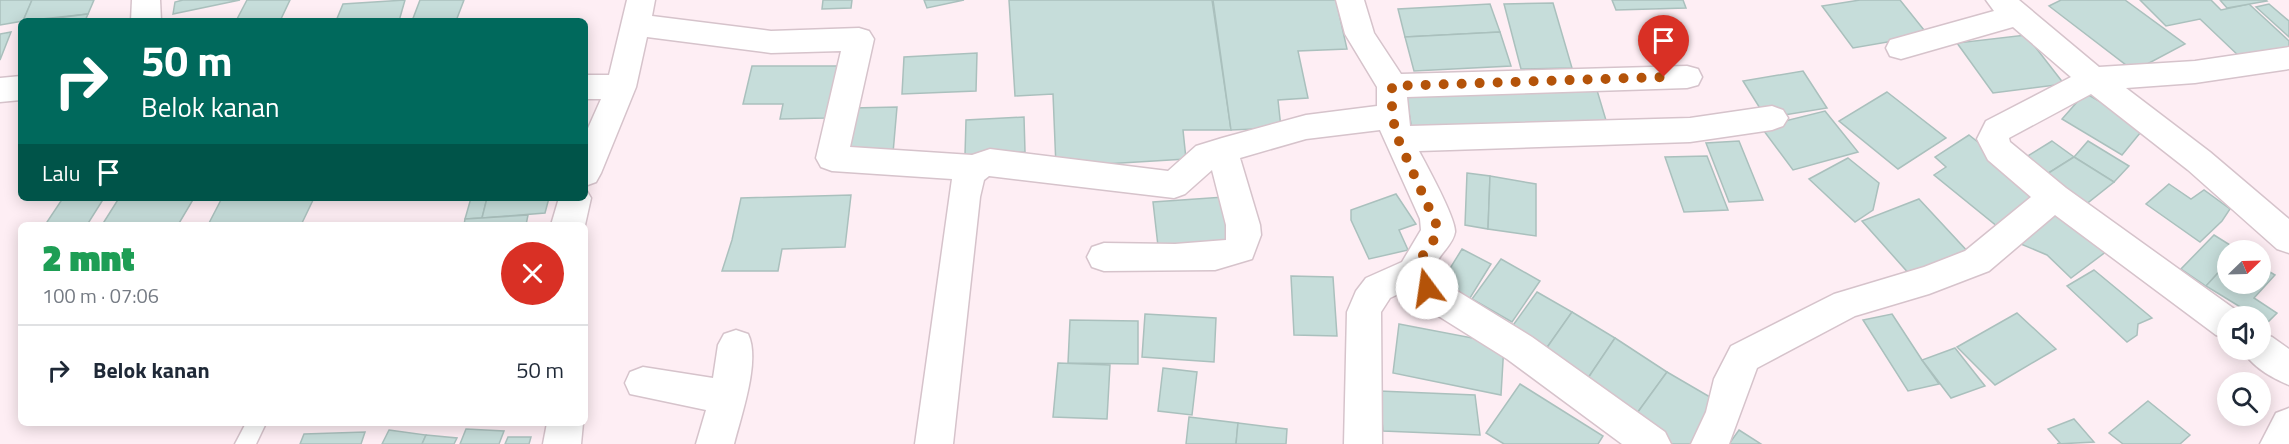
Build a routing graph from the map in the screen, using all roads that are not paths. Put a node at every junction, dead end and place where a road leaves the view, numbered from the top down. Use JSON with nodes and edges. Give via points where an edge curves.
{"nodes":[{"id":1,"x":146,"y":0,"type":"edge"},
{"id":2,"x":1350,"y":0,"type":"edge"},
{"id":3,"x":2008,"y":8,"type":"edge"},
{"id":4,"x":639,"y":12,"type":"edge"},
{"id":5,"x":147,"y":18,"type":"edge"},
{"id":6,"x":1901,"y":48,"type":"dead end"},
{"id":7,"x":2289,"y":58,"type":"edge"},
{"id":8,"x":1687,"y":76,"type":"dead end"},
{"id":9,"x":2093,"y":79,"type":"junction"},
{"id":10,"x":588,"y":87,"type":"edge"},
{"id":11,"x":621,"y":87,"type":"junction"},
{"id":12,"x":18,"y":88,"type":"edge"},
{"id":13,"x":0,"y":90,"type":"edge"},
{"id":14,"x":1394,"y":114,"type":"junction"},
{"id":15,"x":1772,"y":118,"type":"dead end"},
{"id":16,"x":1222,"y":150,"type":"junction"},
{"id":17,"x":588,"y":166,"type":"edge"},
{"id":18,"x":975,"y":168,"type":"junction"},
{"id":19,"x":2054,"y":197,"type":"junction"},
{"id":20,"x":574,"y":201,"type":"edge"},
{"id":21,"x":569,"y":222,"type":"edge"},
{"id":22,"x":2289,"y":239,"type":"edge"},
{"id":23,"x":1104,"y":257,"type":"dead end"},
{"id":24,"x":1419,"y":271,"type":"junction"},
{"id":25,"x":2217,"y":316,"type":"edge"},
{"id":26,"x":736,"y":345,"type":"dead end"},
{"id":27,"x":2271,"y":356,"type":"edge"},
{"id":28,"x":2289,"y":369,"type":"edge"},
{"id":29,"x":643,"y":383,"type":"dead end"},
{"id":30,"x":728,"y":397,"type":"junction"},
{"id":31,"x":2289,"y":425,"type":"edge"},
{"id":32,"x":254,"y":426,"type":"edge"},
{"id":33,"x":565,"y":426,"type":"edge"},
{"id":34,"x":245,"y":444,"type":"edge"},
{"id":35,"x":562,"y":444,"type":"edge"},
{"id":36,"x":715,"y":444,"type":"edge"},
{"id":37,"x":934,"y":444,"type":"edge"},
{"id":38,"x":1363,"y":444,"type":"edge"},
{"id":39,"x":1652,"y":444,"type":"edge"},
{"id":40,"x":1710,"y":444,"type":"edge"},
{"id":41,"x":2279,"y":444,"type":"edge"}],
"edges":[{"from":1,"to":5,"type":"street"},
{"from":2,"to":14,"type":"street"},
{"from":3,"to":6,"type":"street"},
{"from":3,"to":9,"type":"street"},
{"from":4,"to":11,"type":"street"},
{"from":4,"to":18,"type":"street","via":[[771,42],[859,39],[832,158]]},
{"from":7,"to":9,"type":"street","via":[[2172,74]]},
{"from":8,"to":14,"type":"street"},
{"from":9,"to":19,"type":"street","via":[[1996,130],[1993,139],[1999,151]]},
{"from":9,"to":22,"type":"street","via":[[2199,161]]},
{"from":10,"to":11,"type":"street"},
{"from":11,"to":17,"type":"street"},
{"from":12,"to":13,"type":"street"},
{"from":14,"to":15,"type":"street","via":[[1690,130]]},
{"from":14,"to":16,"type":"street","via":[[1306,127]]},
{"from":14,"to":24,"type":"street","via":[[1437,226],[1435,238],[1422,254]]},
{"from":16,"to":18,"type":"street","via":[[1200,160],[1173,185],[990,162]]},
{"from":16,"to":23,"type":"street","via":[[1243,225],[1240,249],[1230,254]]},
{"from":18,"to":37,"type":"street","via":[[968,177],[964,197]]},
{"from":19,"to":25,"type":"street"},
{"from":19,"to":40,"type":"street","via":[[1977,261],[1929,280],[1846,304],[1744,357],[1731,379]]},
{"from":20,"to":21,"type":"street"},
{"from":24,"to":38,"type":"street","via":[[1379,285],[1372,291],[1364,312]]},
{"from":24,"to":39,"type":"street","via":[[1423,283],[1439,297],[1516,345]]},
{"from":26,"to":30,"type":"street"},
{"from":27,"to":28,"type":"street"},
{"from":29,"to":30,"type":"street"},
{"from":30,"to":36,"type":"street"},
{"from":31,"to":41,"type":"street"},
{"from":32,"to":34,"type":"lane"},
{"from":33,"to":35,"type":"street"}]}
